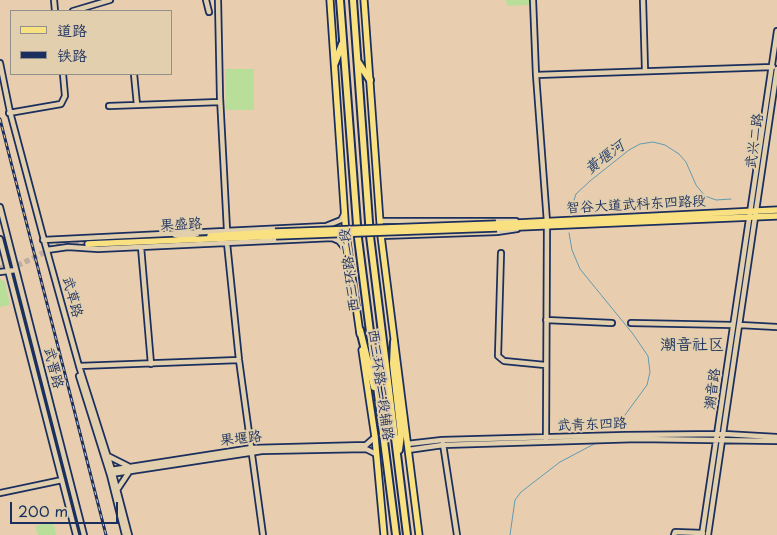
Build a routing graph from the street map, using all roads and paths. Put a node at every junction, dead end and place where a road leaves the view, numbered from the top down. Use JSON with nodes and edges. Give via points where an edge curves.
{"nodes":[{"id":1,"x":110,"y":0,"type":"edge"},
{"id":2,"x":206,"y":0,"type":"edge"},
{"id":3,"x":218,"y":0,"type":"edge"},
{"id":4,"x":330,"y":0,"type":"edge"},
{"id":5,"x":340,"y":0,"type":"edge"},
{"id":6,"x":354,"y":0,"type":"edge"},
{"id":7,"x":364,"y":0,"type":"edge"},
{"id":8,"x":533,"y":0,"type":"edge"},
{"id":9,"x":643,"y":0,"type":"edge"},
{"id":10,"x":76,"y":10,"type":"edge"},
{"id":11,"x":208,"y":12,"type":"dead end"},
{"id":12,"x":777,"y":31,"type":"edge"},
{"id":13,"x":343,"y":40,"type":"junction"},
{"id":14,"x":358,"y":61,"type":"junction"},
{"id":15,"x":0,"y":63,"type":"edge"},
{"id":16,"x":335,"y":63,"type":"junction"},
{"id":17,"x":775,"y":67,"type":"edge"},
{"id":18,"x":645,"y":70,"type":"junction"},
{"id":19,"x":62,"y":75,"type":"edge"},
{"id":20,"x":134,"y":75,"type":"edge"},
{"id":21,"x":536,"y":75,"type":"junction"},
{"id":22,"x":0,"y":78,"type":"edge"},
{"id":23,"x":370,"y":80,"type":"junction"},
{"id":24,"x":220,"y":102,"type":"junction"},
{"id":25,"x":137,"y":105,"type":"junction"},
{"id":26,"x":109,"y":106,"type":"dead end"},
{"id":27,"x":9,"y":113,"type":"junction"},
{"id":28,"x":0,"y":207,"type":"edge"},
{"id":29,"x":777,"y":210,"type":"edge"},
{"id":30,"x":345,"y":212,"type":"junction"},
{"id":31,"x":752,"y":214,"type":"junction"},
{"id":32,"x":777,"y":216,"type":"edge"},
{"id":33,"x":380,"y":221,"type":"junction"},
{"id":34,"x":547,"y":224,"type":"junction"},
{"id":35,"x":528,"y":225,"type":"junction"},
{"id":36,"x":227,"y":230,"type":"junction"},
{"id":37,"x":210,"y":231,"type":"junction"},
{"id":38,"x":170,"y":233,"type":"junction"},
{"id":39,"x":381,"y":236,"type":"junction"},
{"id":40,"x":0,"y":239,"type":"edge"},
{"id":41,"x":185,"y":239,"type":"junction"},
{"id":42,"x":43,"y":240,"type":"junction"},
{"id":43,"x":88,"y":242,"type":"tunnel mouth"},
{"id":44,"x":227,"y":243,"type":"junction"},
{"id":45,"x":210,"y":244,"type":"junction"},
{"id":46,"x":169,"y":246,"type":"junction"},
{"id":47,"x":140,"y":247,"type":"junction"},
{"id":48,"x":47,"y":250,"type":"junction"},
{"id":49,"x":501,"y":253,"type":"dead end"},
{"id":50,"x":349,"y":255,"type":"junction"},
{"id":51,"x":14,"y":260,"type":"junction"},
{"id":52,"x":3,"y":261,"type":"edge"},
{"id":53,"x":16,"y":270,"type":"junction"},
{"id":54,"x":9,"y":271,"type":"junction"},
{"id":55,"x":0,"y":272,"type":"edge"},
{"id":56,"x":546,"y":320,"type":"junction"},
{"id":57,"x":612,"y":323,"type":"dead end"},
{"id":58,"x":631,"y":324,"type":"dead end"},
{"id":59,"x":733,"y":325,"type":"junction"},
{"id":60,"x":740,"y":325,"type":"junction"},
{"id":61,"x":777,"y":327,"type":"edge"},
{"id":62,"x":360,"y":330,"type":"junction"},
{"id":63,"x":394,"y":342,"type":"junction"},
{"id":64,"x":239,"y":360,"type":"junction"},
{"id":65,"x":151,"y":364,"type":"junction"},
{"id":66,"x":545,"y":365,"type":"junction"},
{"id":67,"x":79,"y":366,"type":"junction"},
{"id":68,"x":381,"y":417,"type":"junction"},
{"id":69,"x":718,"y":437,"type":"junction"},
{"id":70,"x":724,"y":437,"type":"junction"},
{"id":71,"x":777,"y":437,"type":"edge"},
{"id":72,"x":375,"y":438,"type":"junction"},
{"id":73,"x":546,"y":438,"type":"junction"},
{"id":74,"x":777,"y":441,"type":"edge"},
{"id":75,"x":442,"y":442,"type":"junction"},
{"id":76,"x":408,"y":447,"type":"junction"},
{"id":77,"x":252,"y":450,"type":"junction"},
{"id":78,"x":376,"y":454,"type":"junction"},
{"id":79,"x":108,"y":456,"type":"junction"},
{"id":80,"x":398,"y":466,"type":"junction"},
{"id":81,"x":130,"y":469,"type":"junction"},
{"id":82,"x":111,"y":472,"type":"junction"},
{"id":83,"x":62,"y":480,"type":"junction"},
{"id":84,"x":117,"y":490,"type":"junction"},
{"id":85,"x":0,"y":493,"type":"edge"},
{"id":86,"x":703,"y":534,"type":"edge"},
{"id":87,"x":76,"y":535,"type":"edge"},
{"id":88,"x":84,"y":535,"type":"edge"},
{"id":89,"x":125,"y":535,"type":"edge"},
{"id":90,"x":129,"y":535,"type":"edge"},
{"id":91,"x":263,"y":535,"type":"edge"},
{"id":92,"x":384,"y":535,"type":"edge"},
{"id":93,"x":396,"y":535,"type":"edge"},
{"id":94,"x":407,"y":535,"type":"edge"},
{"id":95,"x":419,"y":535,"type":"edge"},
{"id":96,"x":457,"y":535,"type":"edge"},
{"id":97,"x":674,"y":535,"type":"edge"},
{"id":98,"x":708,"y":535,"type":"edge"}],
"edges":[{"from":1,"to":10,"type":"street"},
{"from":2,"to":11,"type":"street"},
{"from":3,"to":24,"type":"street"},
{"from":4,"to":16,"type":"main road","name":"西三环路二段辅路"},
{"from":5,"to":13,"type":"highway","name":"西三环路二段"},
{"from":6,"to":14,"type":"highway","name":"西三环路二段"},
{"from":7,"to":23,"type":"main road","name":"西三环路二段辅路"},
{"from":8,"to":21,"type":"street"},
{"from":9,"to":18,"type":"street"},
{"from":12,"to":17,"type":"street","name":"武兴二路"},
{"from":13,"to":16,"type":"highway"},
{"from":13,"to":68,"type":"highway","name":"西三环路二段","via":[[358,238]]},
{"from":14,"to":23,"type":"highway"},
{"from":14,"to":80,"type":"highway","name":"西三环路二段","via":[[370,236]]},
{"from":15,"to":27,"type":"street","name":"武草路"},
{"from":16,"to":30,"type":"main road","name":"西三环路二段辅路"},
{"from":17,"to":18,"type":"street"},
{"from":17,"to":31,"type":"street","name":"武兴二路"},
{"from":18,"to":21,"type":"street"},
{"from":19,"to":27,"type":"street","via":[[65,96],[61,104]]},
{"from":20,"to":25,"type":"street"},
{"from":21,"to":34,"type":"street"},
{"from":22,"to":27,"type":"street","name":"武草路"},
{"from":23,"to":33,"type":"main road","name":"西三环路二段辅路"},
{"from":24,"to":25,"type":"street"},
{"from":24,"to":36,"type":"street"},
{"from":25,"to":26,"type":"street"},
{"from":27,"to":42,"type":"street","name":"武草路"},
{"from":28,"to":51,"type":"street","name":"武晋路"},
{"from":29,"to":31,"type":"main road","name":"智谷大道武科东四路段"},
{"from":30,"to":36,"type":"street","via":[[341,220],[326,226]]},
{"from":30,"to":50,"type":"main road","name":"西三环路二段辅路"},
{"from":31,"to":32,"type":"main road","name":"智谷大道武科东四路段"},
{"from":31,"to":34,"type":"main road","name":"智谷大道武科东四路段"},
{"from":31,"to":59,"type":"street","name":"潮音路"},
{"from":31,"to":60,"type":"street","name":"潮音路"},
{"from":33,"to":35,"type":"street","via":[[496,219]]},
{"from":33,"to":39,"type":"main road","name":"西三环路二段辅路"},
{"from":34,"to":35,"type":"main road","name":"智谷大道武科东四路段"},
{"from":34,"to":56,"type":"street"},
{"from":35,"to":39,"type":"street","via":[[497,232]]},
{"from":35,"to":41,"type":"main road","name":"果盛路","bridge":true},
{"from":36,"to":37,"type":"street"},
{"from":37,"to":38,"type":"street"},
{"from":37,"to":41,"type":"street"},
{"from":38,"to":41,"type":"street"},
{"from":38,"to":42,"type":"street"},
{"from":39,"to":63,"type":"main road","name":"西三环路二段辅路"},
{"from":40,"to":52,"type":"street","name":"武晋路"},
{"from":41,"to":43,"type":"main road","name":"果盛路"},
{"from":41,"to":45,"type":"street"},
{"from":41,"to":46,"type":"street"},
{"from":42,"to":48,"type":"street","name":"武草路"},
{"from":44,"to":45,"type":"street"},
{"from":44,"to":50,"type":"street","via":[[332,238],[343,244]]},
{"from":44,"to":64,"type":"street"},
{"from":45,"to":46,"type":"street"},
{"from":46,"to":47,"type":"street"},
{"from":47,"to":48,"type":"street"},
{"from":47,"to":65,"type":"street"},
{"from":48,"to":67,"type":"street","name":"武草路"},
{"from":48,"to":82,"type":"street","name":"武草路","via":[[76,364]]},
{"from":49,"to":66,"type":"street","via":[[498,356],[504,361]]},
{"from":50,"to":62,"type":"main road","name":"西三环路二段辅路"},
{"from":51,"to":52,"type":"street"},
{"from":51,"to":53,"type":"street","name":"武晋路"},
{"from":52,"to":54,"type":"street","name":"武晋路"},
{"from":53,"to":54,"type":"street"},
{"from":53,"to":88,"type":"street","name":"武晋路"},
{"from":54,"to":55,"type":"street"},
{"from":54,"to":83,"type":"street","name":"武晋路"},
{"from":56,"to":57,"type":"street"},
{"from":56,"to":66,"type":"street"},
{"from":58,"to":59,"type":"street"},
{"from":59,"to":69,"type":"street","name":"潮音路"},
{"from":60,"to":61,"type":"street"},
{"from":60,"to":70,"type":"street","name":"潮音路"},
{"from":62,"to":68,"type":"highway"},
{"from":62,"to":72,"type":"main road","name":"西三环路二段辅路"},
{"from":63,"to":76,"type":"main road","name":"西三环路二段辅路"},
{"from":63,"to":80,"type":"highway","via":[[400,435]]},
{"from":64,"to":65,"type":"street"},
{"from":64,"to":77,"type":"street"},
{"from":65,"to":67,"type":"street"},
{"from":66,"to":73,"type":"street"},
{"from":67,"to":79,"type":"street","name":"武草路"},
{"from":68,"to":93,"type":"highway","name":"西三环路二段"},
{"from":69,"to":70,"type":"street","name":"武青东四路"},
{"from":69,"to":73,"type":"street","name":"武青东四路"},
{"from":69,"to":75,"type":"street","name":"武青东四路"},
{"from":69,"to":86,"type":"street","name":"潮音路"},
{"from":70,"to":71,"type":"street","name":"武青东四路"},
{"from":70,"to":74,"type":"street","name":"武青东四路"},
{"from":70,"to":98,"type":"street","name":"潮音路"},
{"from":72,"to":77,"type":"street","name":"果堰路","via":[[366,445]]},
{"from":72,"to":78,"type":"main road","name":"西三环路二段辅路"},
{"from":73,"to":75,"type":"street","name":"武青东四路"},
{"from":75,"to":76,"type":"street","name":"武青东四路"},
{"from":75,"to":96,"type":"street"},
{"from":76,"to":95,"type":"main road","name":"西三环路二段辅路"},
{"from":77,"to":78,"type":"street","name":"果堰路","via":[[366,449]]},
{"from":77,"to":81,"type":"street","name":"果堰路"},
{"from":77,"to":91,"type":"street"},
{"from":78,"to":92,"type":"main road","name":"西三环路二段辅路"},
{"from":79,"to":81,"type":"street"},
{"from":79,"to":82,"type":"street","name":"武草路"},
{"from":80,"to":94,"type":"highway","name":"西三环路二段"},
{"from":81,"to":82,"type":"street","name":"果堰路"},
{"from":81,"to":84,"type":"street"},
{"from":82,"to":84,"type":"street","name":"武草路"},
{"from":82,"to":89,"type":"street","name":"武草路"},
{"from":83,"to":85,"type":"street"},
{"from":83,"to":87,"type":"street","name":"武晋路"},
{"from":84,"to":90,"type":"street","name":"武草路"},
{"from":86,"to":97,"type":"street","via":[[675,532]]}]}
